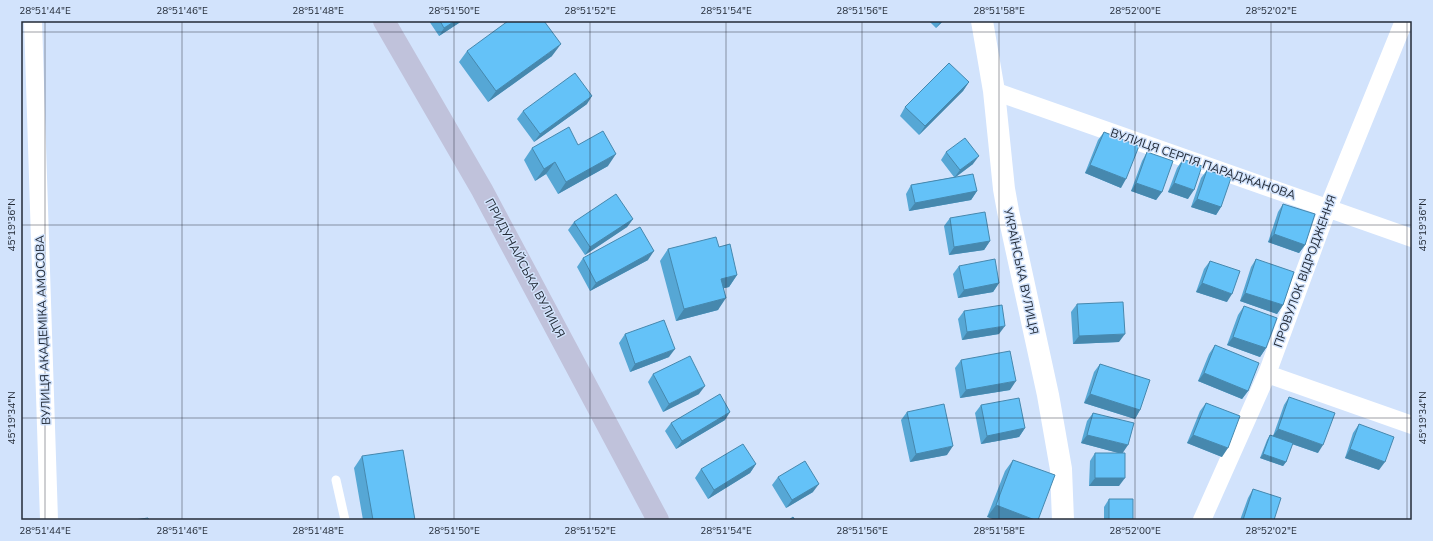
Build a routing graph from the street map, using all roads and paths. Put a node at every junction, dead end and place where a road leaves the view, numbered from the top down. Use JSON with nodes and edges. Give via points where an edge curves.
{"nodes":[{"id":1,"x":32,"y":21,"type":"edge"},
{"id":2,"x":384,"y":21,"type":"edge"},
{"id":3,"x":982,"y":21,"type":"edge"},
{"id":4,"x":1404,"y":21,"type":"edge"},
{"id":5,"x":994,"y":91,"type":"junction"},
{"id":6,"x":1328,"y":208,"type":"junction"},
{"id":7,"x":1412,"y":238,"type":"edge"},
{"id":8,"x":1267,"y":374,"type":"junction"},
{"id":9,"x":1412,"y":425,"type":"edge"},
{"id":10,"x":336,"y":480,"type":"dead end"},
{"id":11,"x":49,"y":520,"type":"edge"},
{"id":12,"x":345,"y":520,"type":"edge"},
{"id":13,"x":658,"y":520,"type":"edge"},
{"id":14,"x":1063,"y":520,"type":"edge"},
{"id":15,"x":1202,"y":520,"type":"edge"}],
"edges":[{"from":1,"to":11,"type":"street","name":"ВУЛИЦЯ АКАДЕМІКА АМОСОВА"},
{"from":2,"to":13,"type":"main road","name":"ПРИДУНАЙСЬКА ВУЛИЦЯ","via":[[482,190]]},
{"from":3,"to":5,"type":"street","name":"УКРАЇНСЬКА ВУЛИЦЯ"},
{"from":4,"to":6,"type":"street","name":"ПРОВУЛОК ВІДРОДЖЕННЯ"},
{"from":5,"to":6,"type":"street","name":"ВУЛИЦЯ СЕРГІЯ ПАРАДЖАНОВА"},
{"from":5,"to":14,"type":"street","name":"УКРАЇНСЬКА ВУЛИЦЯ","via":[[1006,204],[1048,395],[1060,469]]},
{"from":6,"to":7,"type":"street","name":"ВУЛИЦЯ СЕРГІЯ ПАРАДЖАНОВА"},
{"from":6,"to":8,"type":"street","name":"ПРОВУЛОК ВІДРОДЖЕННЯ"},
{"from":8,"to":9,"type":"street"},
{"from":8,"to":15,"type":"street","name":"ПРОВУЛОК ВІДРОДЖЕННЯ"},
{"from":10,"to":12,"type":"lane"}]}
